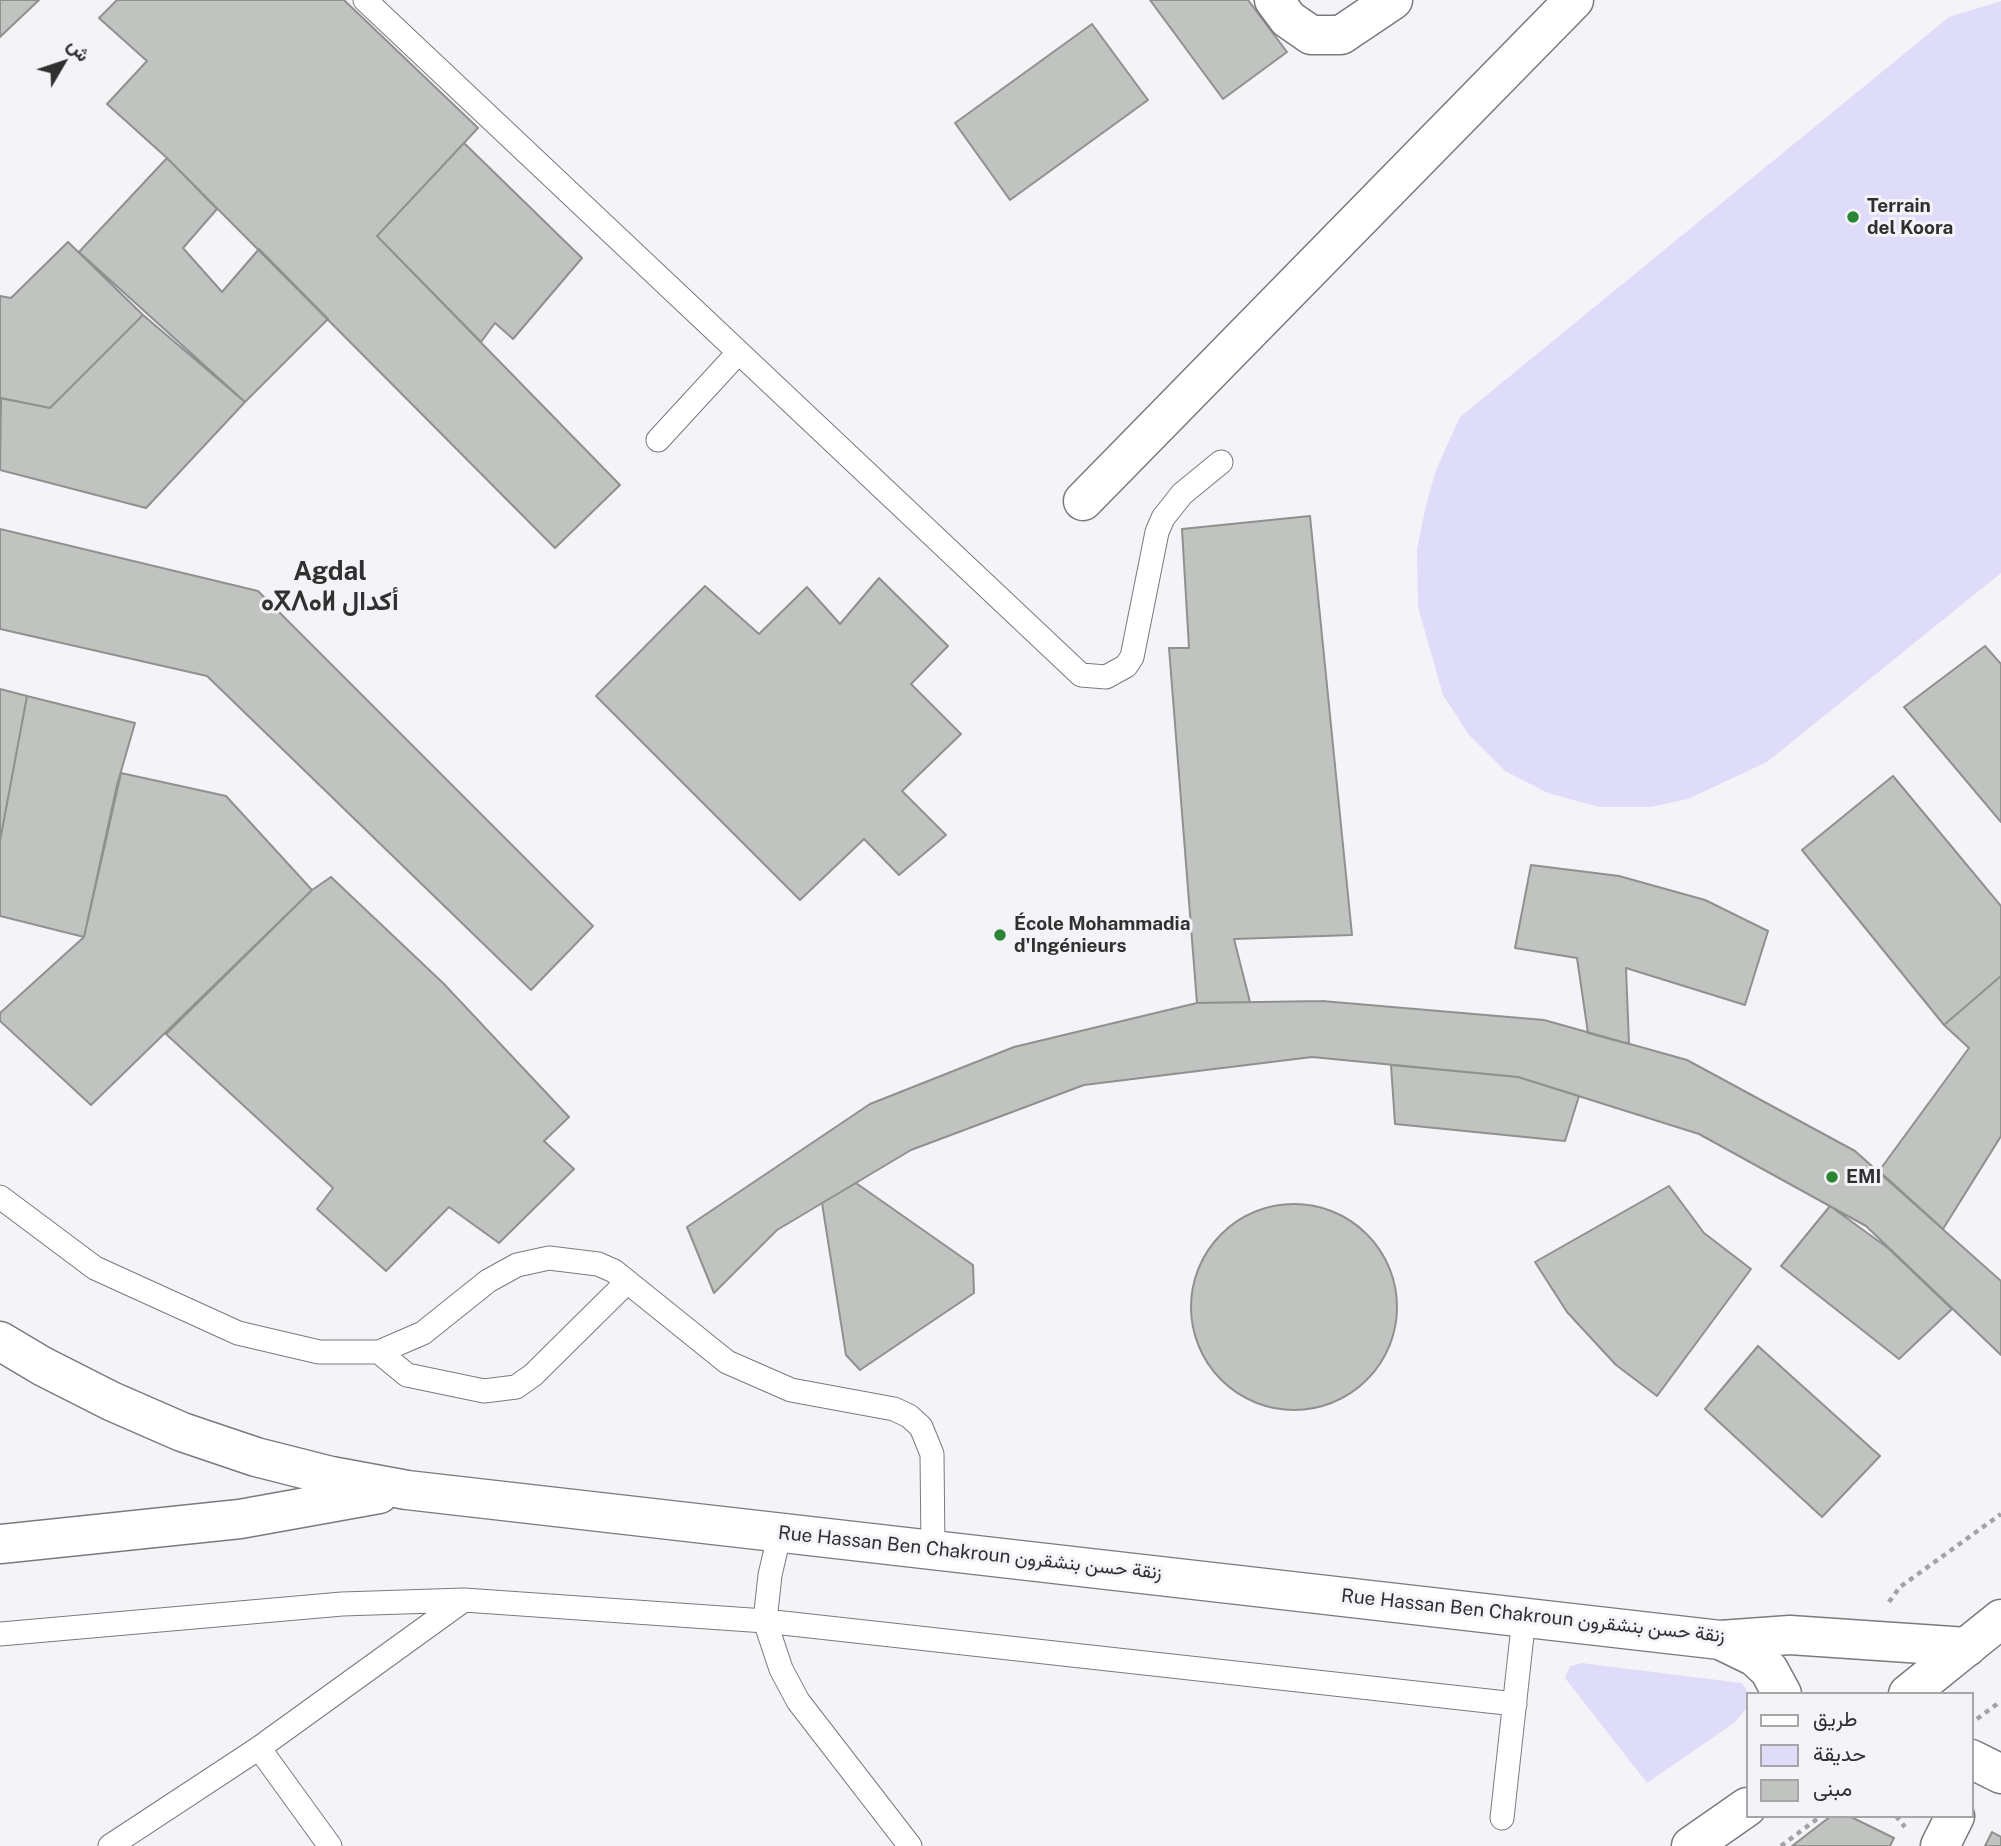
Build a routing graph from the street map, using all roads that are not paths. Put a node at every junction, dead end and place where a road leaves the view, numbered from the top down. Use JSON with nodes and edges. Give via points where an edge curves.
{"nodes":[{"id":1,"x":365,"y":0,"type":"edge"},
{"id":2,"x":1274,"y":0,"type":"edge"},
{"id":3,"x":1393,"y":0,"type":"edge"},
{"id":4,"x":1574,"y":0,"type":"edge"},
{"id":5,"x":738,"y":353,"type":"junction"},
{"id":6,"x":657,"y":440,"type":"dead end"},
{"id":7,"x":1221,"y":463,"type":"dead end"},
{"id":8,"x":1083,"y":501,"type":"dead end"},
{"id":9,"x":0,"y":1197,"type":"edge"},
{"id":10,"x":626,"y":1283,"type":"junction"},
{"id":11,"x":0,"y":1340,"type":"edge"},
{"id":12,"x":379,"y":1352,"type":"junction"},
{"id":13,"x":407,"y":1490,"type":"junction"},
{"id":14,"x":780,"y":1532,"type":"junction"},
{"id":15,"x":0,"y":1544,"type":"edge"},
{"id":16,"x":933,"y":1549,"type":"junction"},
{"id":17,"x":464,"y":1600,"type":"junction"},
{"id":18,"x":1524,"y":1617,"type":"junction"},
{"id":19,"x":2001,"y":1619,"type":"edge"},
{"id":20,"x":765,"y":1621,"type":"junction"},
{"id":21,"x":0,"y":1634,"type":"edge"},
{"id":22,"x":1720,"y":1640,"type":"junction"},
{"id":23,"x":1967,"y":1647,"type":"junction"},
{"id":24,"x":1943,"y":1682,"type":"edge"},
{"id":25,"x":1782,"y":1692,"type":"edge"},
{"id":26,"x":1914,"y":1692,"type":"edge"},
{"id":27,"x":1514,"y":1704,"type":"junction"},
{"id":28,"x":259,"y":1748,"type":"junction"},
{"id":29,"x":1745,"y":1808,"type":"edge"},
{"id":30,"x":1502,"y":1818,"type":"dead end"},
{"id":31,"x":1954,"y":1818,"type":"edge"},
{"id":32,"x":110,"y":1846,"type":"edge"},
{"id":33,"x":330,"y":1846,"type":"edge"},
{"id":34,"x":910,"y":1846,"type":"edge"},
{"id":35,"x":1691,"y":1846,"type":"edge"},
{"id":36,"x":1940,"y":1846,"type":"edge"}],
"edges":[{"from":1,"to":5,"type":"lane"},
{"from":2,"to":3,"type":"street","via":[[1288,19],[1311,34],[1341,34]]},
{"from":4,"to":8,"type":"street"},
{"from":5,"to":6,"type":"lane"},
{"from":5,"to":7,"type":"lane","via":[[1071,668],[1093,678],[1116,674],[1132,657],[1163,518],[1182,494]]},
{"from":9,"to":12,"type":"lane","via":[[95,1268],[238,1333],[319,1352]]},
{"from":10,"to":12,"type":"lane","via":[[598,1264],[549,1258],[517,1265],[488,1280],[423,1333]]},
{"from":10,"to":12,"type":"lane","via":[[516,1387],[485,1391],[407,1375]]},
{"from":10,"to":16,"type":"lane","via":[[727,1362],[791,1390],[894,1409],[909,1416],[921,1427],[932,1454]]},
{"from":11,"to":13,"type":"street","name":"Rue Hassan Ben Chakroun زنقة حسن بنشقرون","via":[[111,1401],[182,1432],[256,1457]]},
{"from":13,"to":14,"type":"street","name":"Rue Hassan Ben Chakroun زنقة حسن بنشقرون"},
{"from":13,"to":15,"type":"street","via":[[240,1520]]},
{"from":14,"to":16,"type":"street","name":"Rue Hassan Ben Chakroun زنقة حسن بنشقرون"},
{"from":14,"to":20,"type":"lane"},
{"from":16,"to":18,"type":"street","name":"Rue Hassan Ben Chakroun زنقة حسن بنشقرون"},
{"from":17,"to":20,"type":"lane"},
{"from":17,"to":21,"type":"lane","via":[[342,1604]]},
{"from":17,"to":28,"type":"lane"},
{"from":18,"to":22,"type":"street","name":"Rue Hassan Ben Chakroun زنقة حسن بنشقرون"},
{"from":18,"to":27,"type":"lane"},
{"from":19,"to":23,"type":"street"},
{"from":20,"to":27,"type":"lane"},
{"from":20,"to":34,"type":"lane","via":[[781,1669],[798,1701]]},
{"from":22,"to":23,"type":"street","name":"Rue Hassan Ben Chakroun زنقة حسن بنشقرون","via":[[1790,1635]]},
{"from":22,"to":25,"type":"street","via":[[1755,1657]]},
{"from":23,"to":24,"type":"street"},
{"from":24,"to":26,"type":"street"},
{"from":27,"to":30,"type":"lane"},
{"from":28,"to":32,"type":"lane"},
{"from":28,"to":33,"type":"lane"},
{"from":29,"to":35,"type":"street"},
{"from":31,"to":36,"type":"street"}]}
